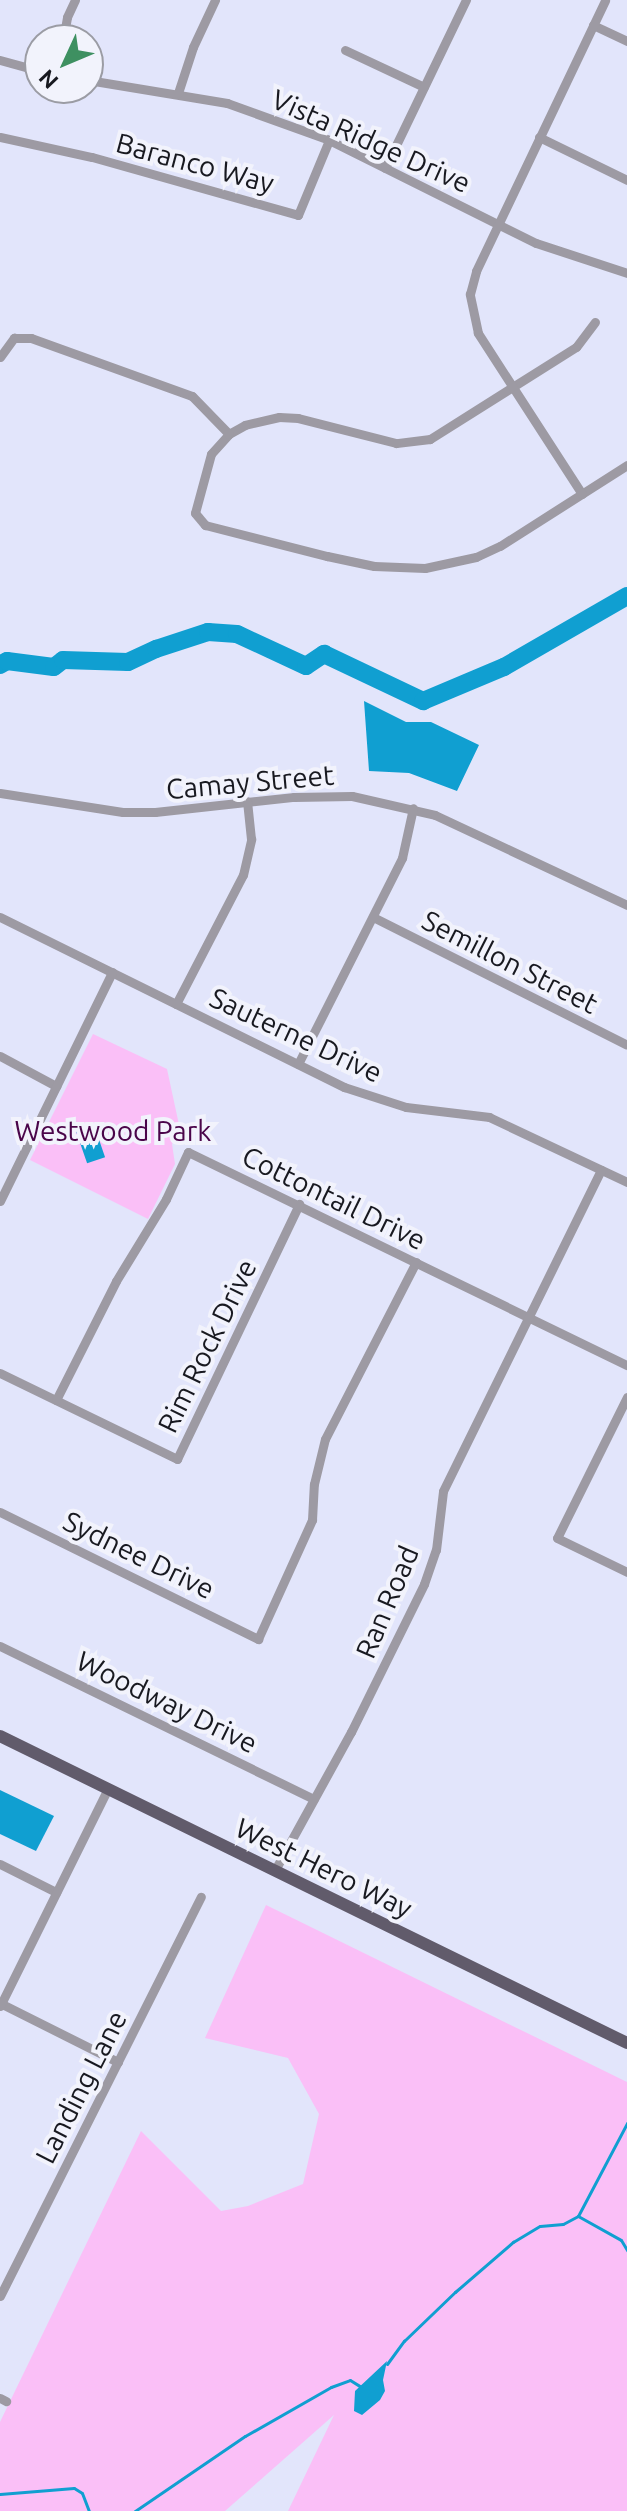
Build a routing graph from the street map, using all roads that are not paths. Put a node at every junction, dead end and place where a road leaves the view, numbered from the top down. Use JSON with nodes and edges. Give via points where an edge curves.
{"nodes":[{"id":1,"x":75,"y":0,"type":"edge"},
{"id":2,"x":215,"y":0,"type":"edge"},
{"id":3,"x":466,"y":0,"type":"edge"},
{"id":4,"x":605,"y":0,"type":"edge"},
{"id":5,"x":66,"y":24,"type":"edge"},
{"id":6,"x":593,"y":25,"type":"junction"},
{"id":7,"x":627,"y":41,"type":"edge"},
{"id":8,"x":345,"y":50,"type":"dead end"},
{"id":9,"x":0,"y":60,"type":"edge"},
{"id":10,"x":24,"y":67,"type":"edge"},
{"id":11,"x":104,"y":82,"type":"edge"},
{"id":12,"x":424,"y":87,"type":"junction"},
{"id":13,"x":178,"y":93,"type":"junction"},
{"id":14,"x":0,"y":137,"type":"edge"},
{"id":15,"x":539,"y":137,"type":"junction"},
{"id":16,"x":329,"y":140,"type":"junction"},
{"id":17,"x":385,"y":168,"type":"junction"},
{"id":18,"x":627,"y":180,"type":"edge"},
{"id":19,"x":499,"y":224,"type":"junction"},
{"id":20,"x":627,"y":273,"type":"edge"},
{"id":21,"x":595,"y":322,"type":"dead end"},
{"id":22,"x":0,"y":357,"type":"edge"},
{"id":23,"x":514,"y":386,"type":"junction"},
{"id":24,"x":229,"y":434,"type":"junction"},
{"id":25,"x":627,"y":465,"type":"edge"},
{"id":26,"x":582,"y":494,"type":"junction"},
{"id":27,"x":0,"y":793,"type":"edge"},
{"id":28,"x":247,"y":801,"type":"junction"},
{"id":29,"x":413,"y":808,"type":"junction"},
{"id":30,"x":627,"y":905,"type":"edge"},
{"id":31,"x":0,"y":917,"type":"edge"},
{"id":32,"x":373,"y":917,"type":"junction"},
{"id":33,"x":112,"y":972,"type":"junction"},
{"id":34,"x":176,"y":1004,"type":"junction"},
{"id":35,"x":627,"y":1045,"type":"edge"},
{"id":36,"x":0,"y":1056,"type":"edge"},
{"id":37,"x":298,"y":1064,"type":"junction"},
{"id":38,"x":56,"y":1086,"type":"junction"},
{"id":39,"x":601,"y":1170,"type":"junction"},
{"id":40,"x":627,"y":1182,"type":"edge"},
{"id":41,"x":0,"y":1201,"type":"edge"},
{"id":42,"x":299,"y":1204,"type":"junction"},
{"id":43,"x":416,"y":1262,"type":"junction"},
{"id":44,"x":529,"y":1317,"type":"junction"},
{"id":45,"x":627,"y":1365,"type":"edge"},
{"id":46,"x":0,"y":1373,"type":"edge"},
{"id":47,"x":627,"y":1397,"type":"edge"},
{"id":48,"x":56,"y":1400,"type":"junction"},
{"id":49,"x":0,"y":1512,"type":"edge"},
{"id":50,"x":627,"y":1572,"type":"edge"},
{"id":51,"x":0,"y":1646,"type":"edge"},
{"id":52,"x":0,"y":1736,"type":"edge"},
{"id":53,"x":108,"y":1788,"type":"junction"},
{"id":54,"x":314,"y":1799,"type":"junction"},
{"id":55,"x":0,"y":1864,"type":"edge"},
{"id":56,"x":275,"y":1870,"type":"junction"},
{"id":57,"x":56,"y":1892,"type":"junction"},
{"id":58,"x":201,"y":1897,"type":"dead end"},
{"id":59,"x":0,"y":2004,"type":"edge"},
{"id":60,"x":627,"y":2043,"type":"edge"},
{"id":61,"x":118,"y":2062,"type":"junction"},
{"id":62,"x":0,"y":2296,"type":"edge"}],
"edges":[{"from":1,"to":5,"type":"street"},
{"from":2,"to":13,"type":"street"},
{"from":3,"to":12,"type":"street"},
{"from":4,"to":6,"type":"street"},
{"from":6,"to":7,"type":"street"},
{"from":6,"to":15,"type":"street"},
{"from":8,"to":12,"type":"street"},
{"from":9,"to":10,"type":"street"},
{"from":11,"to":13,"type":"street","name":"Vista Ridge Drive"},
{"from":12,"to":17,"type":"street"},
{"from":13,"to":16,"type":"street","name":"Vista Ridge Drive","via":[[227,103]]},
{"from":14,"to":16,"type":"street","name":"Baranco Way","via":[[298,215]]},
{"from":15,"to":18,"type":"street"},
{"from":15,"to":19,"type":"street"},
{"from":16,"to":17,"type":"street","name":"Vista Ridge Drive"},
{"from":17,"to":19,"type":"street","name":"Vista Ridge Drive"},
{"from":19,"to":20,"type":"street","name":"Vista Ridge Drive","via":[[536,243]]},
{"from":19,"to":23,"type":"street","via":[[476,271],[471,312],[478,333]]},
{"from":21,"to":23,"type":"street","via":[[576,347]]},
{"from":22,"to":24,"type":"street","via":[[14,338],[31,338],[192,396]]},
{"from":23,"to":24,"type":"street","via":[[446,432],[418,442],[396,443],[279,417]]},
{"from":23,"to":26,"type":"street"},
{"from":24,"to":26,"type":"street","via":[[211,454],[195,503],[200,521],[374,566],[425,568],[476,557]]},
{"from":25,"to":26,"type":"street"},
{"from":27,"to":28,"type":"street","name":"Camay Street","via":[[123,812]]},
{"from":28,"to":29,"type":"street","name":"Camay Street","via":[[352,796]]},
{"from":28,"to":34,"type":"street","via":[[248,861]]},
{"from":29,"to":30,"type":"street","name":"Camay Street","via":[[473,830]]},
{"from":29,"to":32,"type":"street","via":[[402,858]]},
{"from":31,"to":33,"type":"street","name":"Sauterne Drive"},
{"from":32,"to":35,"type":"street","name":"Semillon Street"},
{"from":32,"to":37,"type":"street"},
{"from":33,"to":34,"type":"street","name":"Sauterne Drive"},
{"from":33,"to":38,"type":"street"},
{"from":34,"to":37,"type":"street","name":"Sauterne Drive"},
{"from":36,"to":38,"type":"street"},
{"from":37,"to":39,"type":"street","name":"Sauterne Drive","via":[[344,1087],[406,1107],[489,1117]]},
{"from":38,"to":41,"type":"street"},
{"from":39,"to":40,"type":"street","name":"Sauterne Drive"},
{"from":39,"to":44,"type":"street","name":"Ran Road"},
{"from":42,"to":43,"type":"street","name":"Cottontail Drive"},
{"from":42,"to":48,"type":"street","name":"Cottontail Drive","via":[[188,1152]]},
{"from":42,"to":48,"type":"street","name":"Rim Rock Drive","via":[[177,1459]]},
{"from":43,"to":44,"type":"street","name":"Cottontail Drive"},
{"from":43,"to":49,"type":"street","name":"Sydnee Drive","via":[[325,1439],[312,1520],[258,1639]]},
{"from":44,"to":45,"type":"street","name":"Cottontail Drive"},
{"from":44,"to":54,"type":"street","name":"Ran Road","via":[[443,1491],[436,1550],[424,1584]]},
{"from":46,"to":48,"type":"street","name":"Rim Rock Drive"},
{"from":47,"to":50,"type":"street","via":[[557,1538]]},
{"from":51,"to":54,"type":"street","name":"Woodway Drive"},
{"from":52,"to":53,"type":"main road","name":"West Hero Way"},
{"from":53,"to":56,"type":"main road","name":"West Hero Way"},
{"from":53,"to":57,"type":"street"},
{"from":54,"to":56,"type":"street","name":"Ran Road"},
{"from":55,"to":57,"type":"street"},
{"from":56,"to":60,"type":"main road","name":"West Hero Way"},
{"from":57,"to":59,"type":"street"},
{"from":58,"to":61,"type":"street","name":"Landing Lane"},
{"from":59,"to":61,"type":"street"},
{"from":61,"to":62,"type":"street","name":"Landing Lane"}]}
